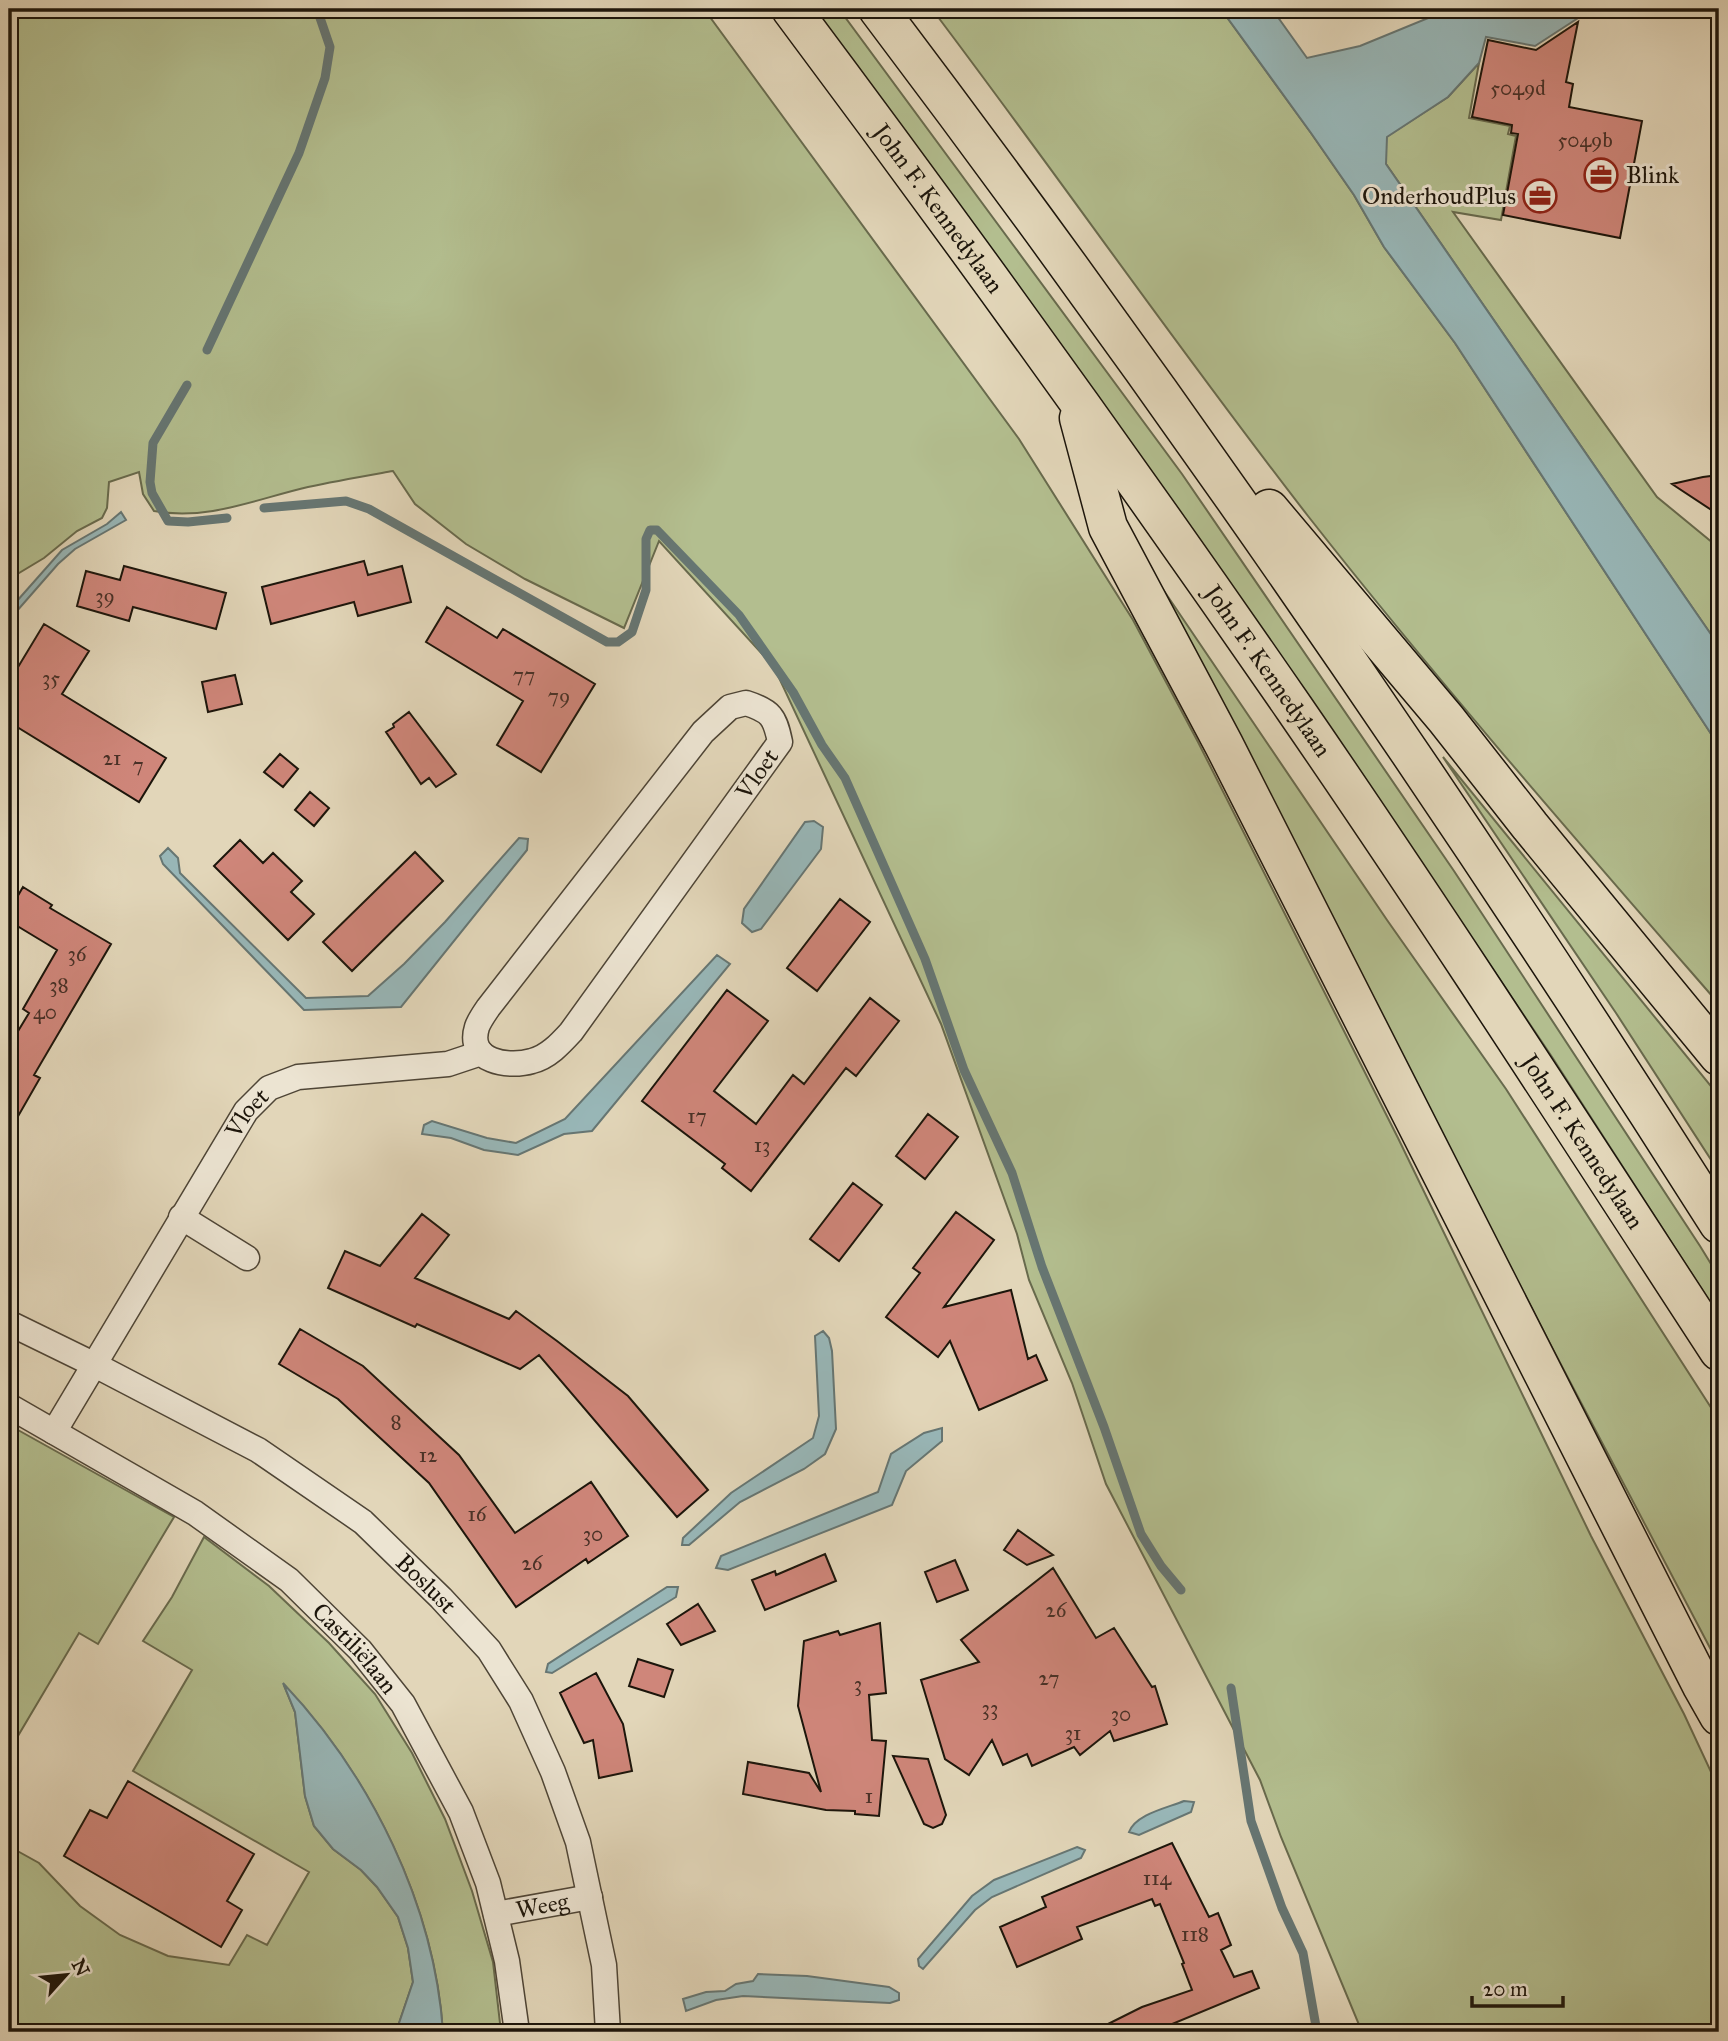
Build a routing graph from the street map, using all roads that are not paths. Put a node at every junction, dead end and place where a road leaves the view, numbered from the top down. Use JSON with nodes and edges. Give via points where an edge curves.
{"nodes":[{"id":1,"x":791,"y":9,"type":"edge"},
{"id":2,"x":878,"y":9,"type":"edge"},
{"id":3,"x":1110,"y":321,"type":"junction"},
{"id":4,"x":1073,"y":393,"type":"junction"},
{"id":5,"x":481,"y":1053,"type":"junction"},
{"id":6,"x":1719,"y":1056,"type":"edge"},
{"id":7,"x":181,"y":1217,"type":"junction"},
{"id":8,"x":1719,"y":1224,"type":"edge"},
{"id":9,"x":247,"y":1258,"type":"dead end"},
{"id":10,"x":9,"y":1323,"type":"edge"},
{"id":11,"x":1719,"y":1352,"type":"edge"},
{"id":12,"x":95,"y":1364,"type":"junction"},
{"id":13,"x":9,"y":1406,"type":"edge"},
{"id":14,"x":54,"y":1432,"type":"junction"},
{"id":15,"x":1710,"y":1701,"type":"edge"},
{"id":16,"x":1719,"y":1741,"type":"edge"},
{"id":17,"x":590,"y":1897,"type":"junction"},
{"id":18,"x":496,"y":1914,"type":"junction"},
{"id":19,"x":517,"y":2032,"type":"edge"},
{"id":20,"x":608,"y":2032,"type":"edge"}],
"edges":[{"from":1,"to":4,"type":"highway","name":"John F. Kennedylaan"},
{"from":2,"to":3,"type":"highway"},
{"from":3,"to":6,"type":"highway","via":[[1446,719]]},
{"from":3,"to":8,"type":"highway","via":[[1596,1030]]},
{"from":4,"to":11,"type":"highway","name":"John F. Kennedylaan","via":[[1295,709]]},
{"from":4,"to":15,"type":"highway","via":[[1108,527],[1224,745]]},
{"from":5,"to":5,"type":"street","name":"Vloet","via":[[497,1064],[534,1061],[554,1050],[571,1032],[779,742],[776,721],[762,708],[730,707],[703,732],[488,1008],[477,1028]]},
{"from":5,"to":7,"type":"street","name":"Vloet","via":[[448,1064],[298,1077],[269,1088],[246,1111]]},
{"from":7,"to":9,"type":"street"},
{"from":7,"to":12,"type":"street","name":"Vloet"},
{"from":10,"to":12,"type":"street","name":"Boslust"},
{"from":12,"to":14,"type":"street","name":"Vloet"},
{"from":12,"to":17,"type":"street","name":"Boslust","via":[[258,1450],[363,1521],[441,1598],[489,1650],[521,1701],[578,1842]]},
{"from":13,"to":14,"type":"street","name":"Castiliëlaan"},
{"from":14,"to":18,"type":"street","name":"Castiliëlaan","via":[[195,1513],[289,1580],[360,1650],[403,1704],[461,1812]]},
{"from":15,"to":16,"type":"highway"},
{"from":17,"to":18,"type":"street","name":"Weeg"},
{"from":17,"to":20,"type":"street","name":"Boslust","via":[[604,1965]]},
{"from":18,"to":19,"type":"street","name":"Castiliëlaan","via":[[508,1961]]}]}
